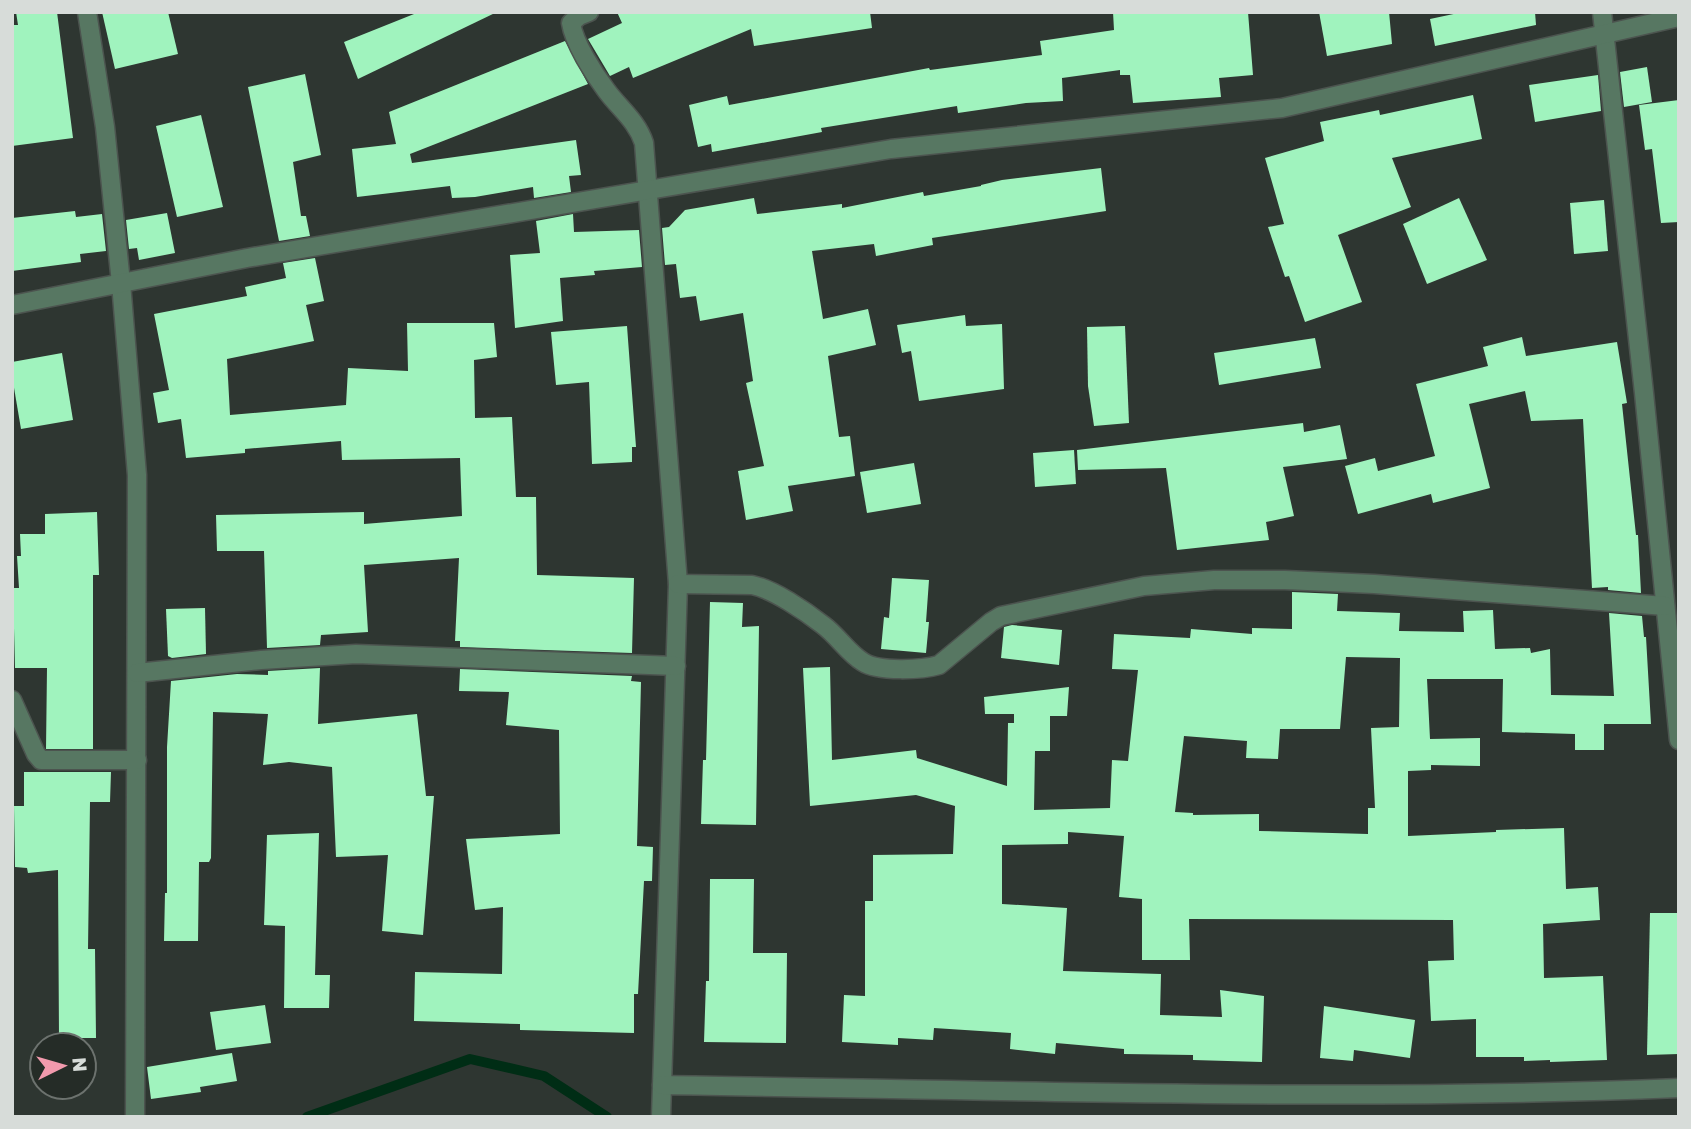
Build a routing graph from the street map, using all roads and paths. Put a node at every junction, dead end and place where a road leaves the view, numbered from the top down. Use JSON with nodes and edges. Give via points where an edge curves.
{"nodes":[{"id":1,"x":87,"y":12,"type":"edge"},
{"id":2,"x":589,"y":12,"type":"edge"},
{"id":3,"x":1602,"y":12,"type":"edge"},
{"id":4,"x":1679,"y":17,"type":"edge"},
{"id":5,"x":1604,"y":33,"type":"junction"},
{"id":6,"x":650,"y":190,"type":"junction"},
{"id":7,"x":121,"y":283,"type":"junction"},
{"id":8,"x":12,"y":305,"type":"edge"},
{"id":9,"x":678,"y":584,"type":"junction"},
{"id":10,"x":1665,"y":607,"type":"junction"},
{"id":11,"x":676,"y":666,"type":"junction"},
{"id":12,"x":137,"y":673,"type":"junction"},
{"id":13,"x":12,"y":700,"type":"edge"},
{"id":14,"x":1679,"y":740,"type":"edge"},
{"id":15,"x":137,"y":760,"type":"junction"},
{"id":16,"x":662,"y":1085,"type":"junction"},
{"id":17,"x":1679,"y":1088,"type":"edge"},
{"id":18,"x":135,"y":1117,"type":"edge"},
{"id":19,"x":661,"y":1117,"type":"edge"}],
"edges":[{"from":1,"to":7,"type":"street","via":[[105,127]]},
{"from":2,"to":6,"type":"street","via":[[571,23],[572,34],[605,90],[641,133]]},
{"from":3,"to":5,"type":"street"},
{"from":4,"to":5,"type":"street"},
{"from":5,"to":6,"type":"street","via":[[1282,108],[928,145]]},
{"from":5,"to":10,"type":"street"},
{"from":6,"to":7,"type":"street"},
{"from":6,"to":9,"type":"street"},
{"from":7,"to":8,"type":"street"},
{"from":7,"to":12,"type":"street","via":[[137,475]]},
{"from":9,"to":10,"type":"street","via":[[764,587],[824,625],[856,656],[875,667],[939,665],[1001,616],[1143,586],[1214,580],[1374,584]]},
{"from":9,"to":11,"type":"street"},
{"from":10,"to":14,"type":"street"},
{"from":11,"to":12,"type":"street","via":[[356,654]]},
{"from":11,"to":16,"type":"street"},
{"from":12,"to":15,"type":"street"},
{"from":13,"to":15,"type":"street","via":[[41,760]]},
{"from":15,"to":18,"type":"street"},
{"from":16,"to":17,"type":"street","via":[[1380,1094]]},
{"from":16,"to":19,"type":"street"}]}
